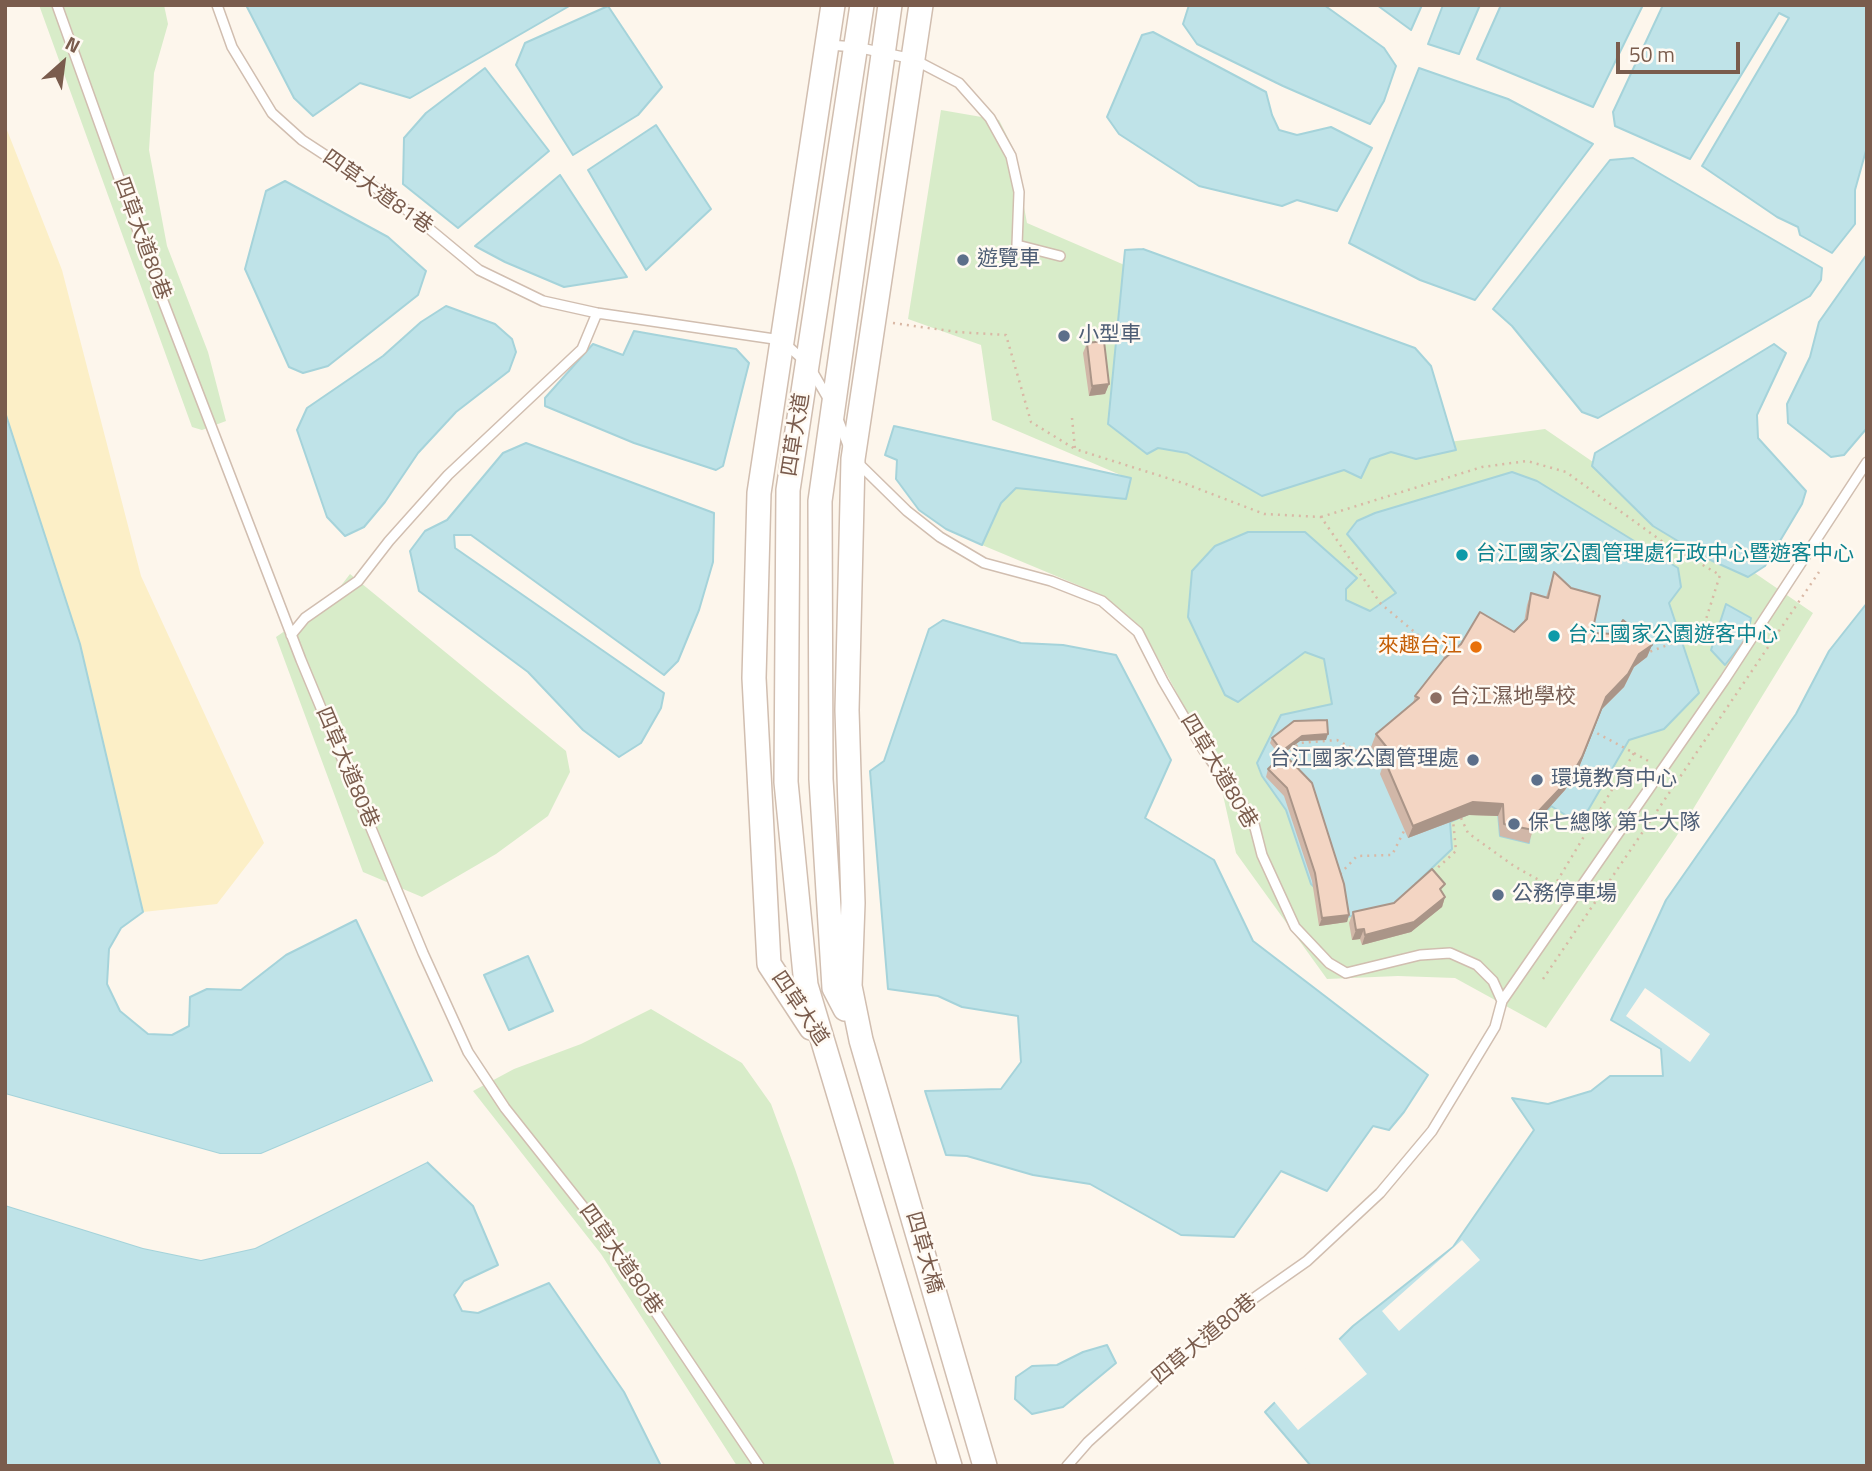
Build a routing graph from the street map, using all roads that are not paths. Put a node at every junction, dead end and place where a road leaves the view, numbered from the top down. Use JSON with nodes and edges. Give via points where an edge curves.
{"nodes":[{"id":1,"x":57,"y":5,"type":"edge"},
{"id":2,"x":217,"y":5,"type":"edge"},
{"id":3,"x":834,"y":5,"type":"edge"},
{"id":4,"x":862,"y":5,"type":"edge"},
{"id":5,"x":890,"y":5,"type":"edge"},
{"id":6,"x":920,"y":5,"type":"edge"},
{"id":7,"x":828,"y":45,"type":"junction"},
{"id":8,"x":856,"y":47,"type":"junction"},
{"id":9,"x":883,"y":52,"type":"junction"},
{"id":10,"x":913,"y":59,"type":"junction"},
{"id":11,"x":1060,"y":256,"type":"dead end"},
{"id":12,"x":597,"y":313,"type":"junction"},
{"id":13,"x":781,"y":340,"type":"junction"},
{"id":14,"x":808,"y":364,"type":"junction"},
{"id":15,"x":834,"y":408,"type":"junction"},
{"id":16,"x":853,"y":459,"type":"junction"},
{"id":17,"x":1867,"y":461,"type":"edge"},
{"id":18,"x":291,"y":635,"type":"junction"},
{"id":19,"x":1502,"y":1001,"type":"junction"},
{"id":20,"x":860,"y":1040,"type":"junction"},
{"id":21,"x":828,"y":1054,"type":"junction"},
{"id":22,"x":760,"y":1466,"type":"edge"},
{"id":23,"x":950,"y":1466,"type":"edge"},
{"id":24,"x":985,"y":1466,"type":"edge"},
{"id":25,"x":1067,"y":1466,"type":"edge"}],
"edges":[{"from":1,"to":18,"type":"lane","name":"四草大道80巷","via":[[163,301]]},
{"from":2,"to":12,"type":"lane","name":"四草大道81巷","via":[[232,47],[272,113],[302,140],[397,202],[479,270],[543,301]]},
{"from":3,"to":7,"type":"street","name":"四草大道"},
{"from":4,"to":8,"type":"street","name":"四草大道"},
{"from":5,"to":9,"type":"street","name":"四草大道"},
{"from":6,"to":10,"type":"street","name":"四草大道"},
{"from":7,"to":8,"type":"lane"},
{"from":7,"to":13,"type":"street","name":"四草大道"},
{"from":8,"to":9,"type":"lane"},
{"from":8,"to":14,"type":"street","name":"四草大道"},
{"from":9,"to":10,"type":"lane"},
{"from":9,"to":15,"type":"street","name":"四草大道"},
{"from":10,"to":11,"type":"lane","via":[[959,83],[996,127],[1011,156],[1019,191],[1017,245]]},
{"from":10,"to":16,"type":"street","name":"四草大道"},
{"from":12,"to":13,"type":"lane","name":"四草大道81巷"},
{"from":12,"to":18,"type":"lane","via":[[582,349],[448,475],[358,581],[305,618]]},
{"from":13,"to":14,"type":"lane","name":"四草大道80巷"},
{"from":13,"to":21,"type":"street","name":"四草大道","via":[[759,493],[754,678],[769,964]]},
{"from":14,"to":15,"type":"lane","name":"四草大道80巷"},
{"from":14,"to":21,"type":"street","name":"四草大道","via":[[788,490],[786,782],[806,985]]},
{"from":15,"to":16,"type":"lane","name":"四草大道80巷"},
{"from":15,"to":20,"type":"street","name":"四草大道","via":[[820,501],[821,779],[835,988]]},
{"from":16,"to":19,"type":"lane","name":"四草大道80巷","via":[[940,537],[984,563],[1102,601],[1138,632],[1203,749],[1252,820],[1262,855],[1295,927],[1329,963],[1346,973],[1420,955],[1450,953],[1477,965],[1493,981]]},
{"from":16,"to":20,"type":"street","name":"四草大道","via":[[847,710],[853,903],[850,986]]},
{"from":17,"to":19,"type":"lane","via":[[1726,679]]},
{"from":18,"to":22,"type":"lane","name":"四草大道80巷","via":[[468,1052],[505,1108],[593,1219]]},
{"from":19,"to":25,"type":"lane","name":"四草大道80巷","via":[[1495,1027],[1433,1131],[1380,1193],[1307,1261],[1220,1322]]},
{"from":20,"to":24,"type":"street","name":"四草大橋"},
{"from":21,"to":23,"type":"street","name":"四草大橋"}]}
